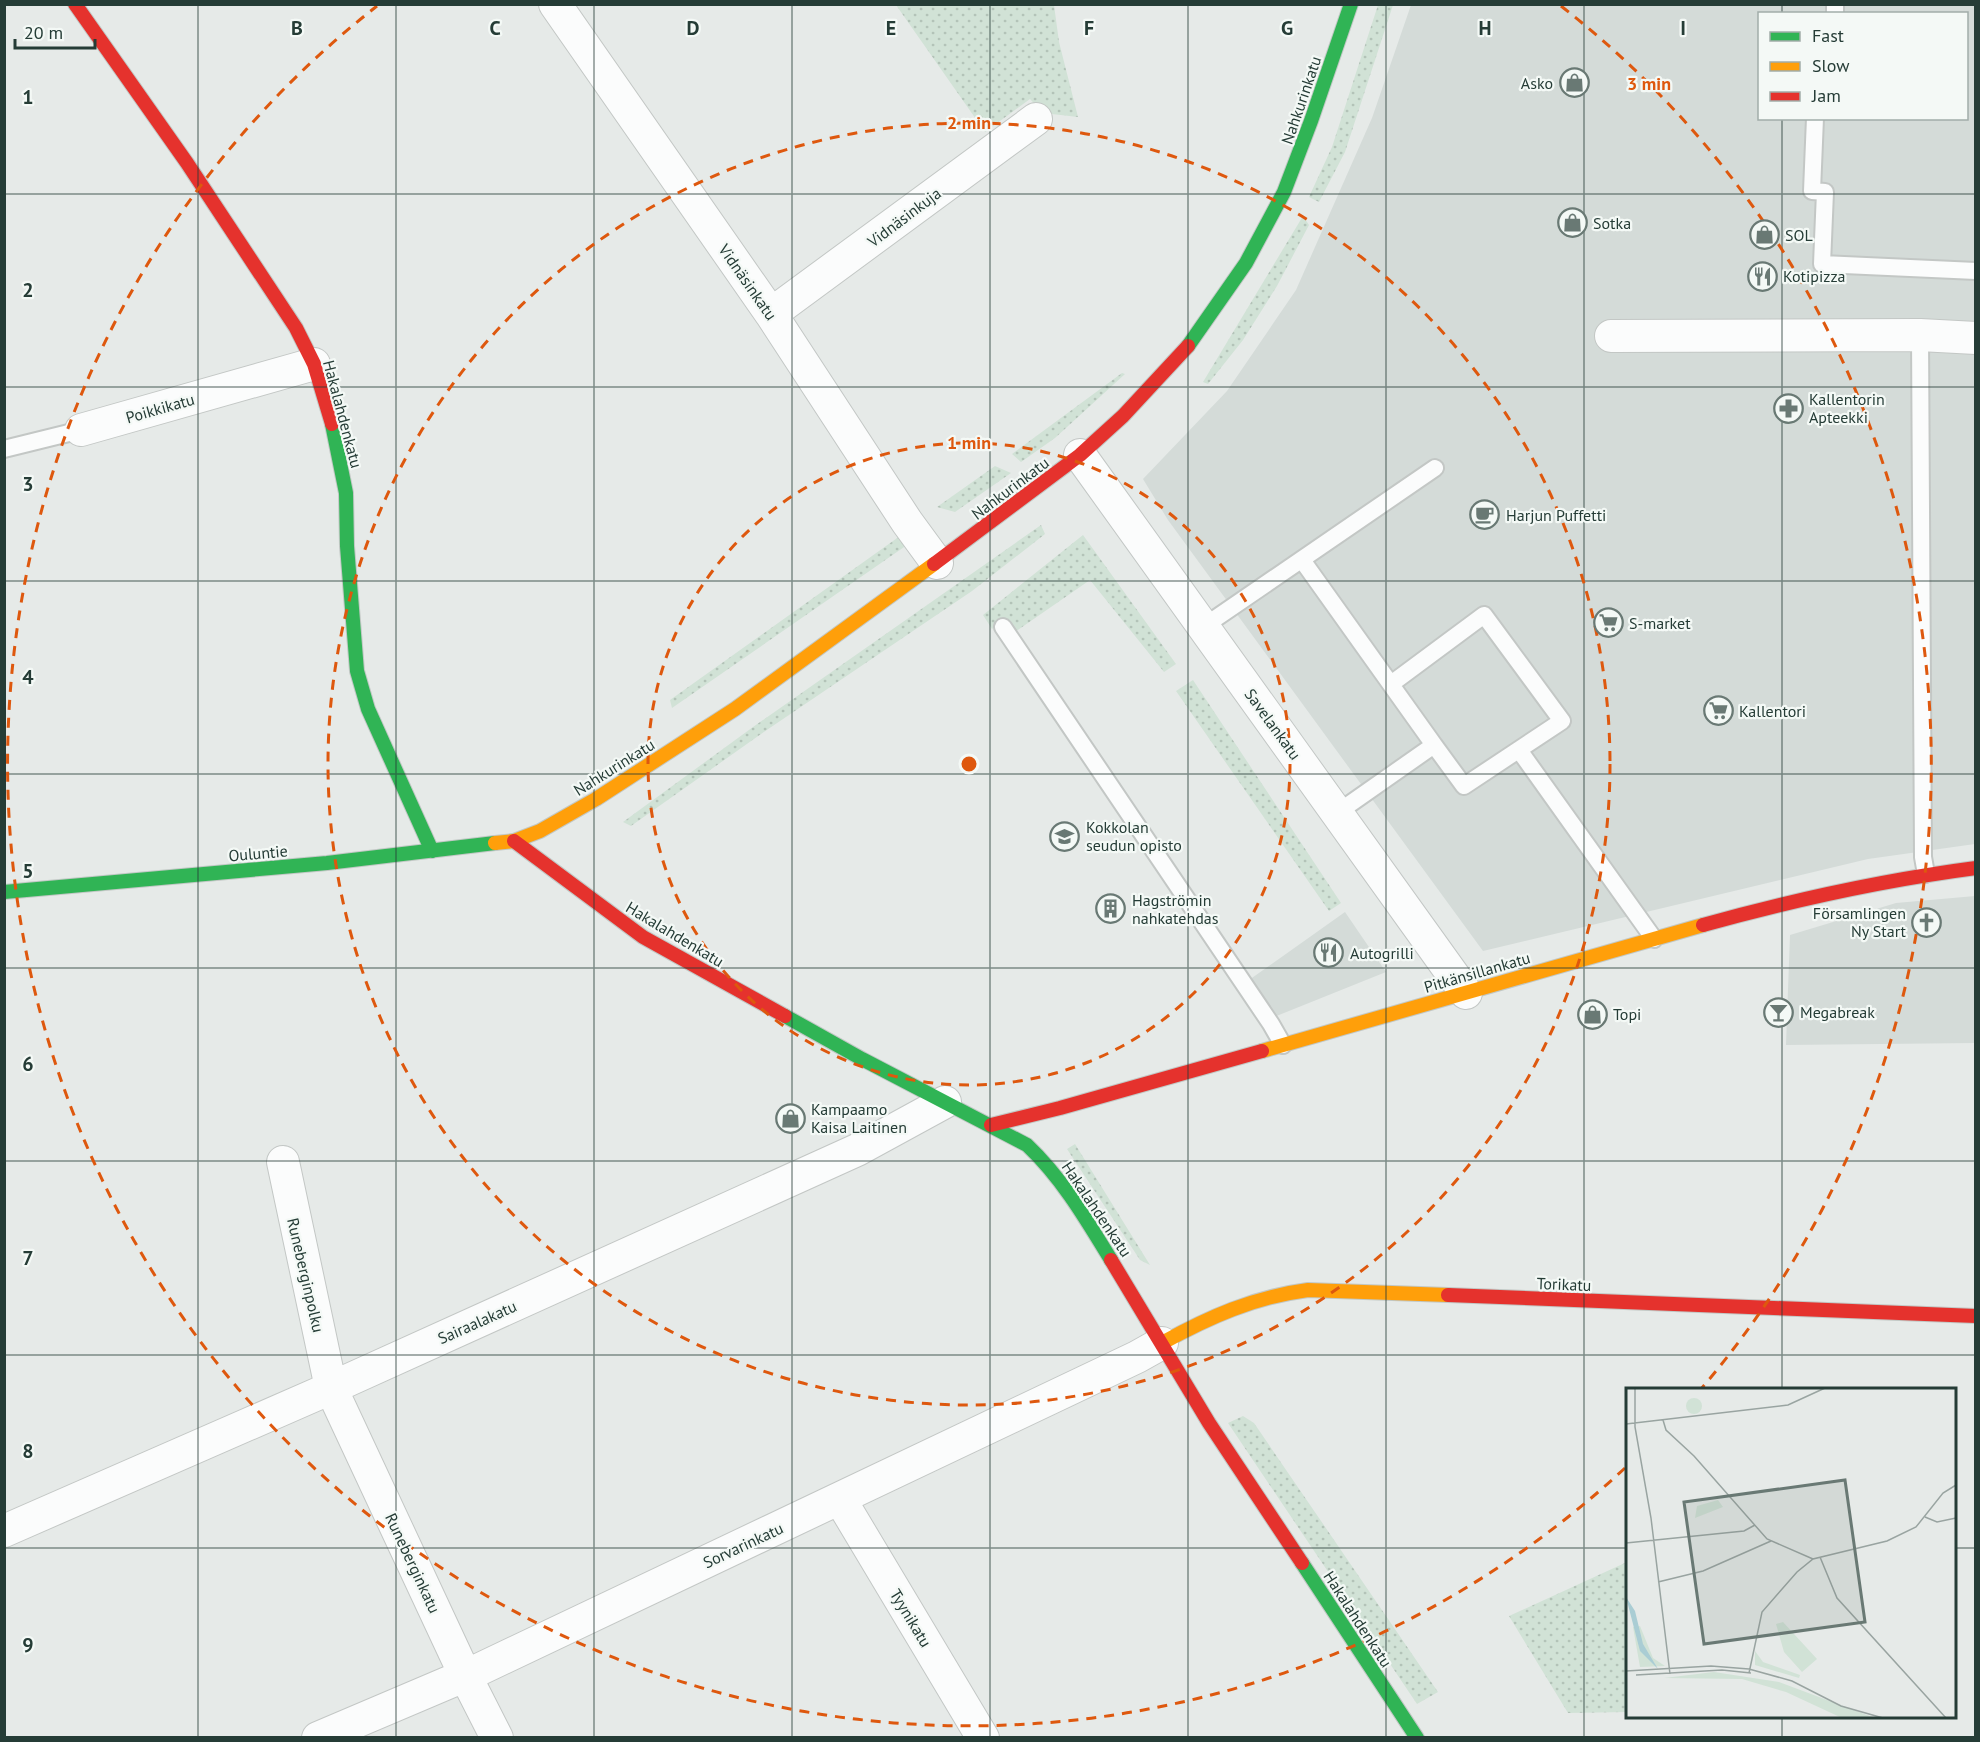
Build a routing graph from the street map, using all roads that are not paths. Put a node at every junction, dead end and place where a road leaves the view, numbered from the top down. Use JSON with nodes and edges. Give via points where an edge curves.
{"nodes":[{"id":1,"x":75,"y":4,"type":"edge"},
{"id":2,"x":555,"y":4,"type":"edge"},
{"id":3,"x":1351,"y":4,"type":"edge"},
{"id":4,"x":1036,"y":118,"type":"dead end"},
{"id":5,"x":1815,"y":120,"type":"edge"},
{"id":6,"x":1976,"y":271,"type":"edge"},
{"id":7,"x":771,"y":314,"type":"junction"},
{"id":8,"x":1920,"y":335,"type":"junction"},
{"id":9,"x":1611,"y":336,"type":"dead end"},
{"id":10,"x":1976,"y":338,"type":"edge"},
{"id":11,"x":314,"y":364,"type":"junction"},
{"id":12,"x":81,"y":430,"type":"joint"},
{"id":13,"x":4,"y":449,"type":"edge"},
{"id":14,"x":1080,"y":455,"type":"junction"},
{"id":15,"x":1436,"y":468,"type":"dead end"},
{"id":16,"x":1302,"y":560,"type":"junction"},
{"id":17,"x":937,"y":563,"type":"junction"},
{"id":18,"x":1004,"y":627,"type":"dead end"},
{"id":19,"x":1203,"y":627,"type":"junction"},
{"id":20,"x":1391,"y":684,"type":"junction"},
{"id":21,"x":1434,"y":745,"type":"junction"},
{"id":22,"x":1519,"y":750,"type":"junction"},
{"id":23,"x":1337,"y":813,"type":"junction"},
{"id":24,"x":514,"y":842,"type":"junction"},
{"id":25,"x":432,"y":851,"type":"junction"},
{"id":26,"x":1976,"y":868,"type":"edge"},
{"id":27,"x":1926,"y":874,"type":"junction"},
{"id":28,"x":4,"y":892,"type":"edge"},
{"id":29,"x":1654,"y":939,"type":"junction"},
{"id":30,"x":1466,"y":993,"type":"junction"},
{"id":31,"x":1282,"y":1045,"type":"junction"},
{"id":32,"x":945,"y":1102,"type":"junction"},
{"id":33,"x":991,"y":1125,"type":"junction"},
{"id":34,"x":283,"y":1162,"type":"dead end"},
{"id":35,"x":1976,"y":1316,"type":"edge"},
{"id":36,"x":1162,"y":1342,"type":"junction"},
{"id":37,"x":331,"y":1388,"type":"junction"},
{"id":38,"x":840,"y":1499,"type":"junction"},
{"id":39,"x":4,"y":1531,"type":"edge"},
{"id":40,"x":465,"y":1675,"type":"junction"},
{"id":41,"x":318,"y":1737,"type":"edge"},
{"id":42,"x":496,"y":1737,"type":"edge"},
{"id":43,"x":983,"y":1737,"type":"edge"},
{"id":44,"x":1417,"y":1737,"type":"edge"}],
"edges":[{"from":1,"to":11,"type":"street","name":"Hakalahdenkatu","via":[[187,163],[296,328]]},
{"from":2,"to":7,"type":"street","name":"Vidnäsinkatu"},
{"from":3,"to":14,"type":"street","name":"Nahkurinkatu","via":[[1284,192],[1246,263],[1195,338],[1166,372]]},
{"from":4,"to":7,"type":"street","name":"Vidnäsinkuja"},
{"from":5,"to":6,"type":"lane","via":[[1812,191],[1825,192],[1822,264]]},
{"from":7,"to":17,"type":"street","name":"Vidnäsinkatu"},
{"from":8,"to":9,"type":"street"},
{"from":8,"to":10,"type":"street"},
{"from":8,"to":27,"type":"lane","via":[[1922,845]]},
{"from":11,"to":12,"type":"street","name":"Poikkikatu"},
{"from":11,"to":25,"type":"street","name":"Hakalahdenkatu","via":[[346,493],[357,671],[368,709]]},
{"from":12,"to":13,"type":"lane","name":"Poikkikatu"},
{"from":14,"to":17,"type":"street","name":"Nahkurinkatu"},
{"from":14,"to":19,"type":"street","name":"Savelankatu"},
{"from":15,"to":16,"type":"lane"},
{"from":16,"to":19,"type":"lane"},
{"from":16,"to":20,"type":"lane"},
{"from":17,"to":24,"type":"street","name":"Nahkurinkatu","via":[[735,709],[596,799]]},
{"from":18,"to":31,"type":"lane"},
{"from":19,"to":23,"type":"street","name":"Savelankatu"},
{"from":20,"to":21,"type":"lane"},
{"from":20,"to":22,"type":"lane","via":[[1484,615],[1562,721]]},
{"from":21,"to":22,"type":"lane","via":[[1464,786]]},
{"from":21,"to":23,"type":"lane"},
{"from":22,"to":29,"type":"lane"},
{"from":23,"to":30,"type":"street","name":"Savelankatu"},
{"from":24,"to":25,"type":"street","name":"Ouluntie"},
{"from":24,"to":32,"type":"street","name":"Hakalahdenkatu","via":[[643,937]]},
{"from":25,"to":28,"type":"street","name":"Ouluntie"},
{"from":26,"to":27,"type":"street","name":"Pitkänsillankatu"},
{"from":27,"to":29,"type":"street","name":"Pitkänsillankatu","via":[[1770,906]]},
{"from":29,"to":30,"type":"street","name":"Pitkänsillankatu"},
{"from":30,"to":31,"type":"street","name":"Pitkänsillankatu"},
{"from":31,"to":33,"type":"street","name":"Pitkänsillankatu"},
{"from":32,"to":33,"type":"street","name":"Hakalahdenkatu"},
{"from":32,"to":37,"type":"street","name":"Sairaalakatu","via":[[857,1150]]},
{"from":33,"to":36,"type":"street","name":"Hakalahdenkatu","via":[[1027,1145],[1069,1192]]},
{"from":34,"to":37,"type":"street","name":"Runeberginpolku"},
{"from":35,"to":36,"type":"street","name":"Torikatu","via":[[1308,1290],[1254,1299],[1207,1317]]},
{"from":36,"to":38,"type":"street","name":"Sorvarinkatu"},
{"from":36,"to":44,"type":"street","name":"Hakalahdenkatu","via":[[1209,1423]]},
{"from":37,"to":39,"type":"street","name":"Sairaalakatu"},
{"from":37,"to":40,"type":"street","name":"Runeberginkatu"},
{"from":38,"to":40,"type":"street","name":"Sorvarinkatu"},
{"from":38,"to":43,"type":"street","name":"Tyynikatu"},
{"from":40,"to":41,"type":"street","name":"Sorvarinkatu"},
{"from":40,"to":42,"type":"street","name":"Runeberginkatu"}]}
